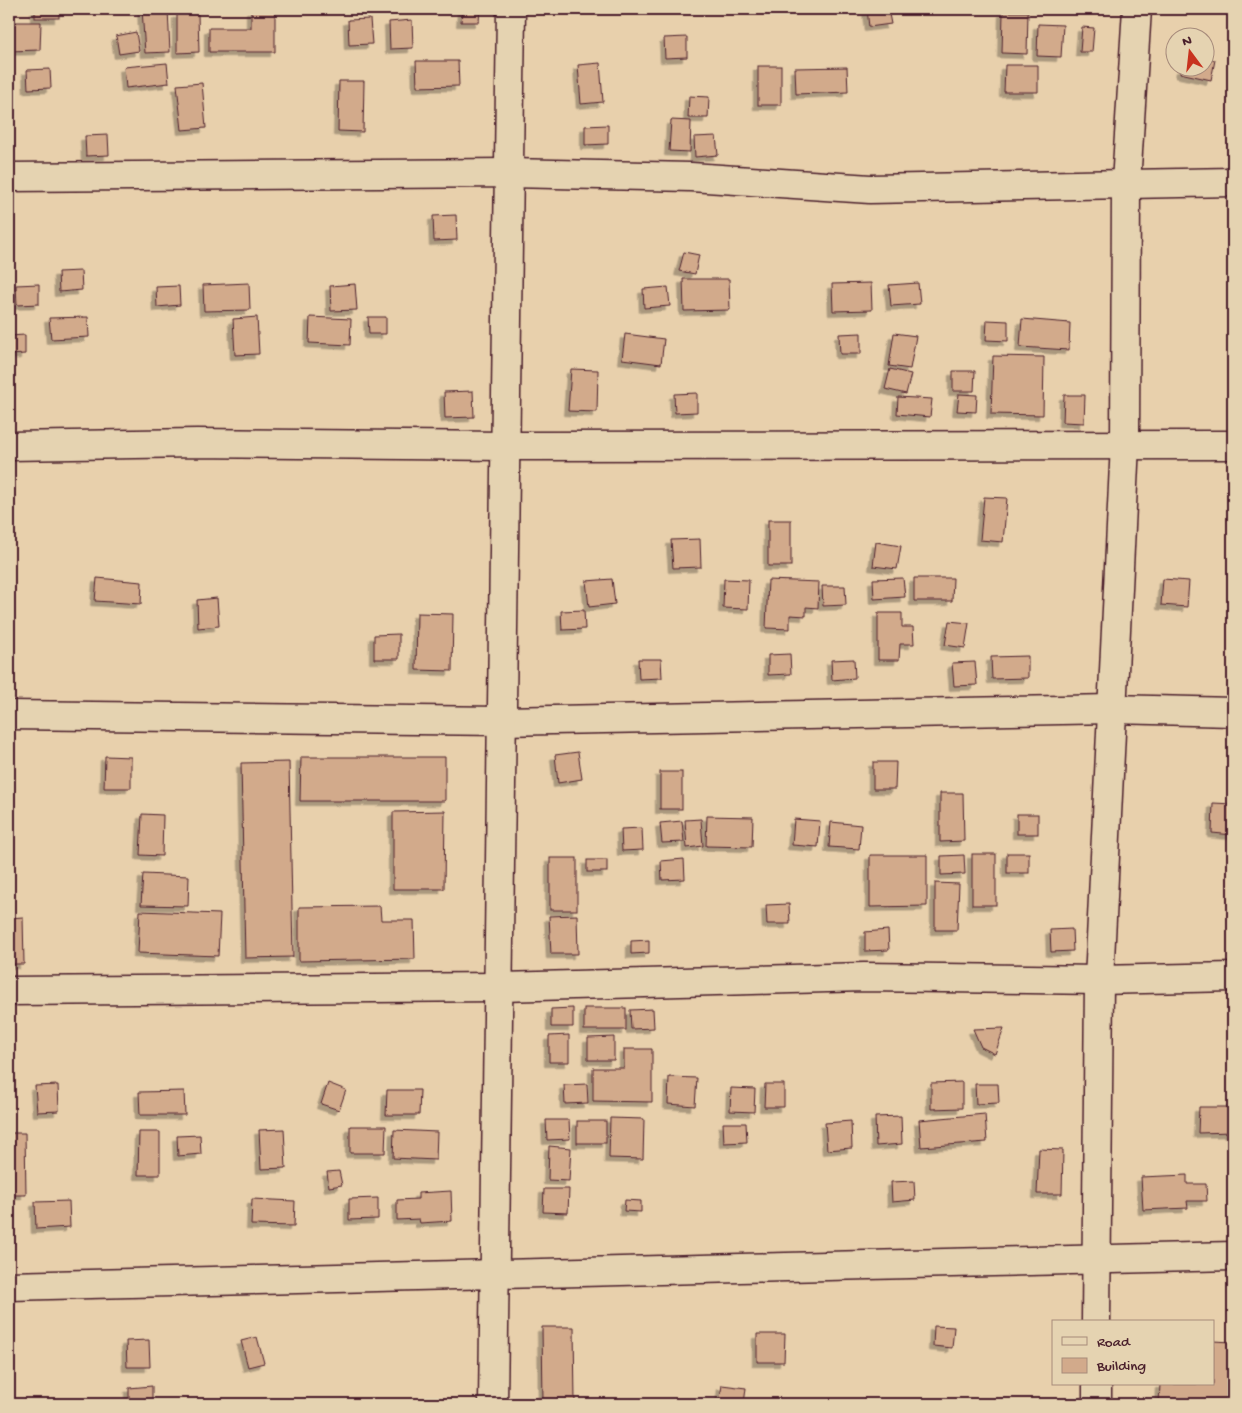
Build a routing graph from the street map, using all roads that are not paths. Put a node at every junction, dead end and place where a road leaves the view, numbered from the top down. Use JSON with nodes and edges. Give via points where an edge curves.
{"nodes":[{"id":1,"x":511,"y":9,"type":"edge"},
{"id":2,"x":1137,"y":9,"type":"edge"},
{"id":3,"x":509,"y":173,"type":"junction"},
{"id":4,"x":9,"y":178,"type":"edge"},
{"id":5,"x":1233,"y":182,"type":"edge"},
{"id":6,"x":1126,"y":184,"type":"junction"},
{"id":7,"x":1125,"y":444,"type":"junction"},
{"id":8,"x":1233,"y":445,"type":"edge"},
{"id":9,"x":9,"y":446,"type":"edge"},
{"id":10,"x":505,"y":446,"type":"junction"},
{"id":11,"x":1112,"y":708,"type":"junction"},
{"id":12,"x":1233,"y":712,"type":"edge"},
{"id":13,"x":9,"y":715,"type":"edge"},
{"id":14,"x":502,"y":721,"type":"junction"},
{"id":15,"x":1233,"y":977,"type":"edge"},
{"id":16,"x":1098,"y":980,"type":"junction"},
{"id":17,"x":498,"y":988,"type":"junction"},
{"id":18,"x":9,"y":991,"type":"edge"},
{"id":19,"x":1233,"y":1256,"type":"edge"},
{"id":20,"x":1096,"y":1260,"type":"junction"},
{"id":21,"x":495,"y":1275,"type":"junction"},
{"id":22,"x":9,"y":1286,"type":"edge"},
{"id":23,"x":1096,"y":1320,"type":"edge"},
{"id":24,"x":1097,"y":1386,"type":"edge"},
{"id":25,"x":493,"y":1404,"type":"edge"},
{"id":26,"x":1097,"y":1404,"type":"edge"}],
"edges":[{"from":1,"to":3,"type":"street"},
{"from":2,"to":6,"type":"street"},
{"from":3,"to":4,"type":"street"},
{"from":3,"to":6,"type":"street","via":[[691,177],[870,189]]},
{"from":3,"to":10,"type":"street"},
{"from":5,"to":6,"type":"street"},
{"from":6,"to":7,"type":"street"},
{"from":7,"to":8,"type":"street"},
{"from":7,"to":10,"type":"street"},
{"from":7,"to":11,"type":"street"},
{"from":9,"to":10,"type":"street","via":[[197,443]]},
{"from":10,"to":14,"type":"street"},
{"from":11,"to":12,"type":"street"},
{"from":11,"to":14,"type":"street"},
{"from":11,"to":16,"type":"street"},
{"from":13,"to":14,"type":"street"},
{"from":14,"to":17,"type":"street"},
{"from":15,"to":16,"type":"street"},
{"from":16,"to":17,"type":"street","via":[[864,977]]},
{"from":16,"to":20,"type":"street"},
{"from":17,"to":18,"type":"street"},
{"from":17,"to":21,"type":"street"},
{"from":19,"to":20,"type":"street"},
{"from":20,"to":21,"type":"street"},
{"from":20,"to":23,"type":"street"},
{"from":21,"to":22,"type":"street"},
{"from":21,"to":25,"type":"street"},
{"from":24,"to":26,"type":"street"}]}
